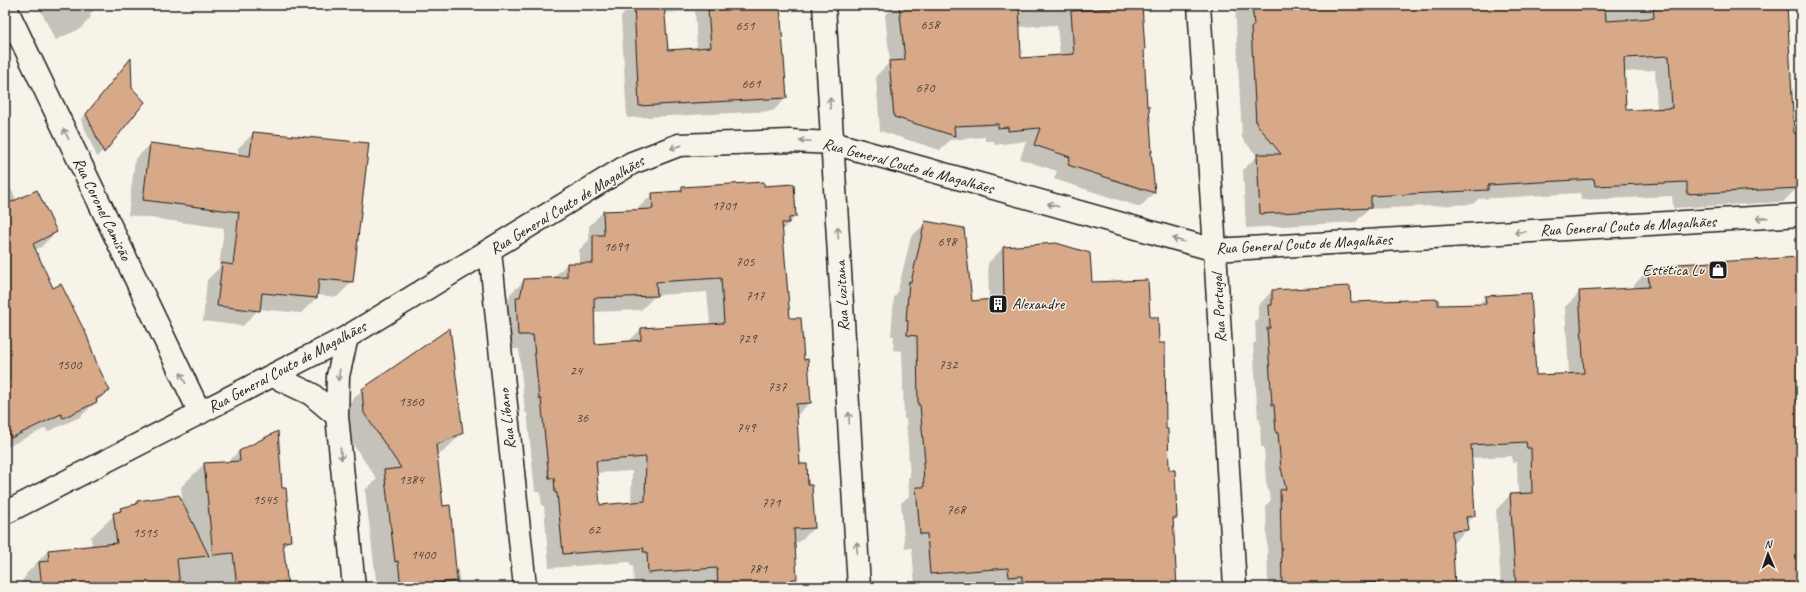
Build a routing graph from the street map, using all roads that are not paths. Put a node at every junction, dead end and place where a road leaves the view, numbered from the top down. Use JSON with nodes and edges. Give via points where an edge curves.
{"nodes":[{"id":1,"x":824,"y":5,"type":"edge"},
{"id":2,"x":1199,"y":5,"type":"edge"},
{"id":3,"x":5,"y":6,"type":"edge"},
{"id":4,"x":833,"y":143,"type":"junction"},
{"id":5,"x":1801,"y":215,"type":"edge"},
{"id":6,"x":1215,"y":250,"type":"junction"},
{"id":7,"x":490,"y":251,"type":"junction"},
{"id":8,"x":347,"y":337,"type":"junction"},
{"id":9,"x":273,"y":376,"type":"junction"},
{"id":10,"x":200,"y":413,"type":"junction"},
{"id":11,"x":337,"y":416,"type":"junction"},
{"id":12,"x":5,"y":513,"type":"edge"},
{"id":13,"x":354,"y":587,"type":"edge"},
{"id":14,"x":525,"y":587,"type":"edge"},
{"id":15,"x":859,"y":587,"type":"edge"},
{"id":16,"x":1235,"y":587,"type":"edge"}],
"edges":[{"from":4,"to":1,"type":"street","name":"Rua Luzitana","one_way":true},
{"from":2,"to":6,"type":"street","name":"Rua Portugal"},
{"from":10,"to":3,"type":"street","name":"Rua Coronel Camisão","one_way":true},
{"from":6,"to":4,"type":"street","name":"Rua General Couto de Magalhães","one_way":true},
{"from":4,"to":7,"type":"street","name":"Rua General Couto de Magalhães","one_way":true,"via":[[790,141],[679,145],[632,163]]},
{"from":15,"to":4,"type":"street","name":"Rua Luzitana","one_way":true},
{"from":5,"to":6,"type":"street","name":"Rua General Couto de Magalhães","one_way":true},
{"from":6,"to":16,"type":"street","name":"Rua Portugal"},
{"from":7,"to":8,"type":"street","name":"Rua General Couto de Magalhães"},
{"from":7,"to":14,"type":"street","name":"Rua Líbano"},
{"from":8,"to":9,"type":"street","name":"Rua General Couto de Magalhães"},
{"from":8,"to":11,"type":"street","one_way":true,"via":[[338,376]]},
{"from":9,"to":10,"type":"street","name":"Rua General Couto de Magalhães"},
{"from":9,"to":11,"type":"street","via":[[311,394]]},
{"from":10,"to":12,"type":"street","name":"Rua General Couto de Magalhães"},
{"from":11,"to":13,"type":"street","one_way":true}]}
